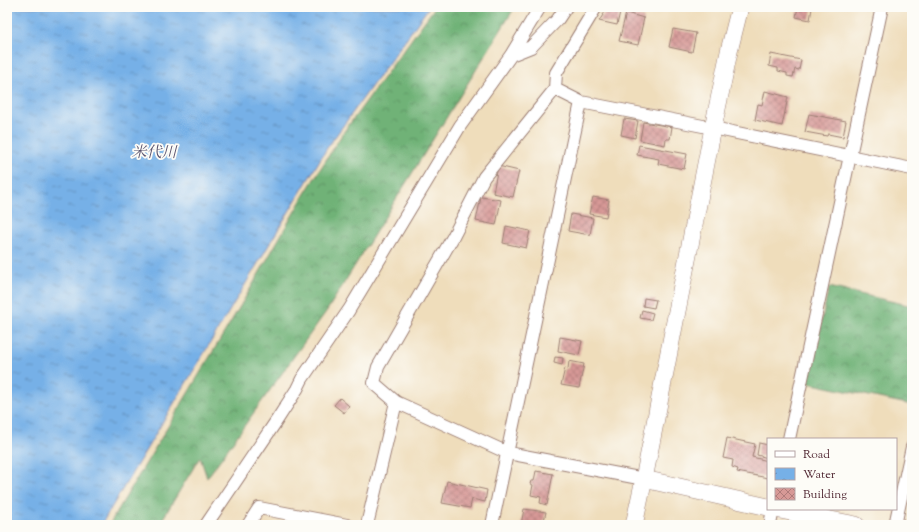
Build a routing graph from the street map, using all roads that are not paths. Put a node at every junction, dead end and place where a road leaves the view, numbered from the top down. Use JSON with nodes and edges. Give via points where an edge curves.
{"nodes":[{"id":1,"x":540,"y":7,"type":"edge"},
{"id":2,"x":566,"y":7,"type":"edge"},
{"id":3,"x":596,"y":7,"type":"edge"},
{"id":4,"x":740,"y":7,"type":"edge"},
{"id":5,"x":882,"y":7,"type":"edge"},
{"id":6,"x":511,"y":55,"type":"junction"},
{"id":7,"x":555,"y":90,"type":"junction"},
{"id":8,"x":581,"y":102,"type":"junction"},
{"id":9,"x":713,"y":128,"type":"junction"},
{"id":10,"x":851,"y":157,"type":"junction"},
{"id":11,"x":912,"y":169,"type":"edge"},
{"id":12,"x":396,"y":402,"type":"junction"},
{"id":13,"x":789,"y":438,"type":"edge"},
{"id":14,"x":912,"y":447,"type":"edge"},
{"id":15,"x":508,"y":453,"type":"junction"},
{"id":16,"x":644,"y":479,"type":"junction"},
{"id":17,"x":767,"y":507,"type":"edge"},
{"id":18,"x":774,"y":510,"type":"edge"},
{"id":19,"x":779,"y":510,"type":"edge"},
{"id":20,"x":206,"y":525,"type":"edge"},
{"id":21,"x":248,"y":525,"type":"edge"},
{"id":22,"x":347,"y":525,"type":"edge"},
{"id":23,"x":367,"y":525,"type":"edge"},
{"id":24,"x":492,"y":525,"type":"edge"},
{"id":25,"x":634,"y":525,"type":"edge"},
{"id":26,"x":770,"y":525,"type":"edge"},
{"id":27,"x":856,"y":525,"type":"edge"},
{"id":28,"x":895,"y":525,"type":"edge"}],
"edges":[{"from":1,"to":6,"type":"street"},
{"from":2,"to":6,"type":"street","via":[[531,47]]},
{"from":3,"to":7,"type":"street","via":[[556,73]]},
{"from":4,"to":9,"type":"street"},
{"from":5,"to":10,"type":"street"},
{"from":6,"to":20,"type":"street","via":[[460,126],[349,310]]},
{"from":7,"to":8,"type":"street"},
{"from":7,"to":12,"type":"street","via":[[484,177],[378,367],[374,384]]},
{"from":8,"to":9,"type":"street"},
{"from":8,"to":15,"type":"street"},
{"from":9,"to":10,"type":"street"},
{"from":9,"to":16,"type":"street"},
{"from":10,"to":11,"type":"street"},
{"from":10,"to":13,"type":"street"},
{"from":12,"to":15,"type":"street"},
{"from":12,"to":23,"type":"street"},
{"from":14,"to":28,"type":"street"},
{"from":15,"to":16,"type":"street"},
{"from":15,"to":24,"type":"street"},
{"from":16,"to":17,"type":"street"},
{"from":16,"to":25,"type":"street"},
{"from":18,"to":26,"type":"street"},
{"from":19,"to":27,"type":"street"},
{"from":21,"to":22,"type":"street","via":[[259,508]]}]}
